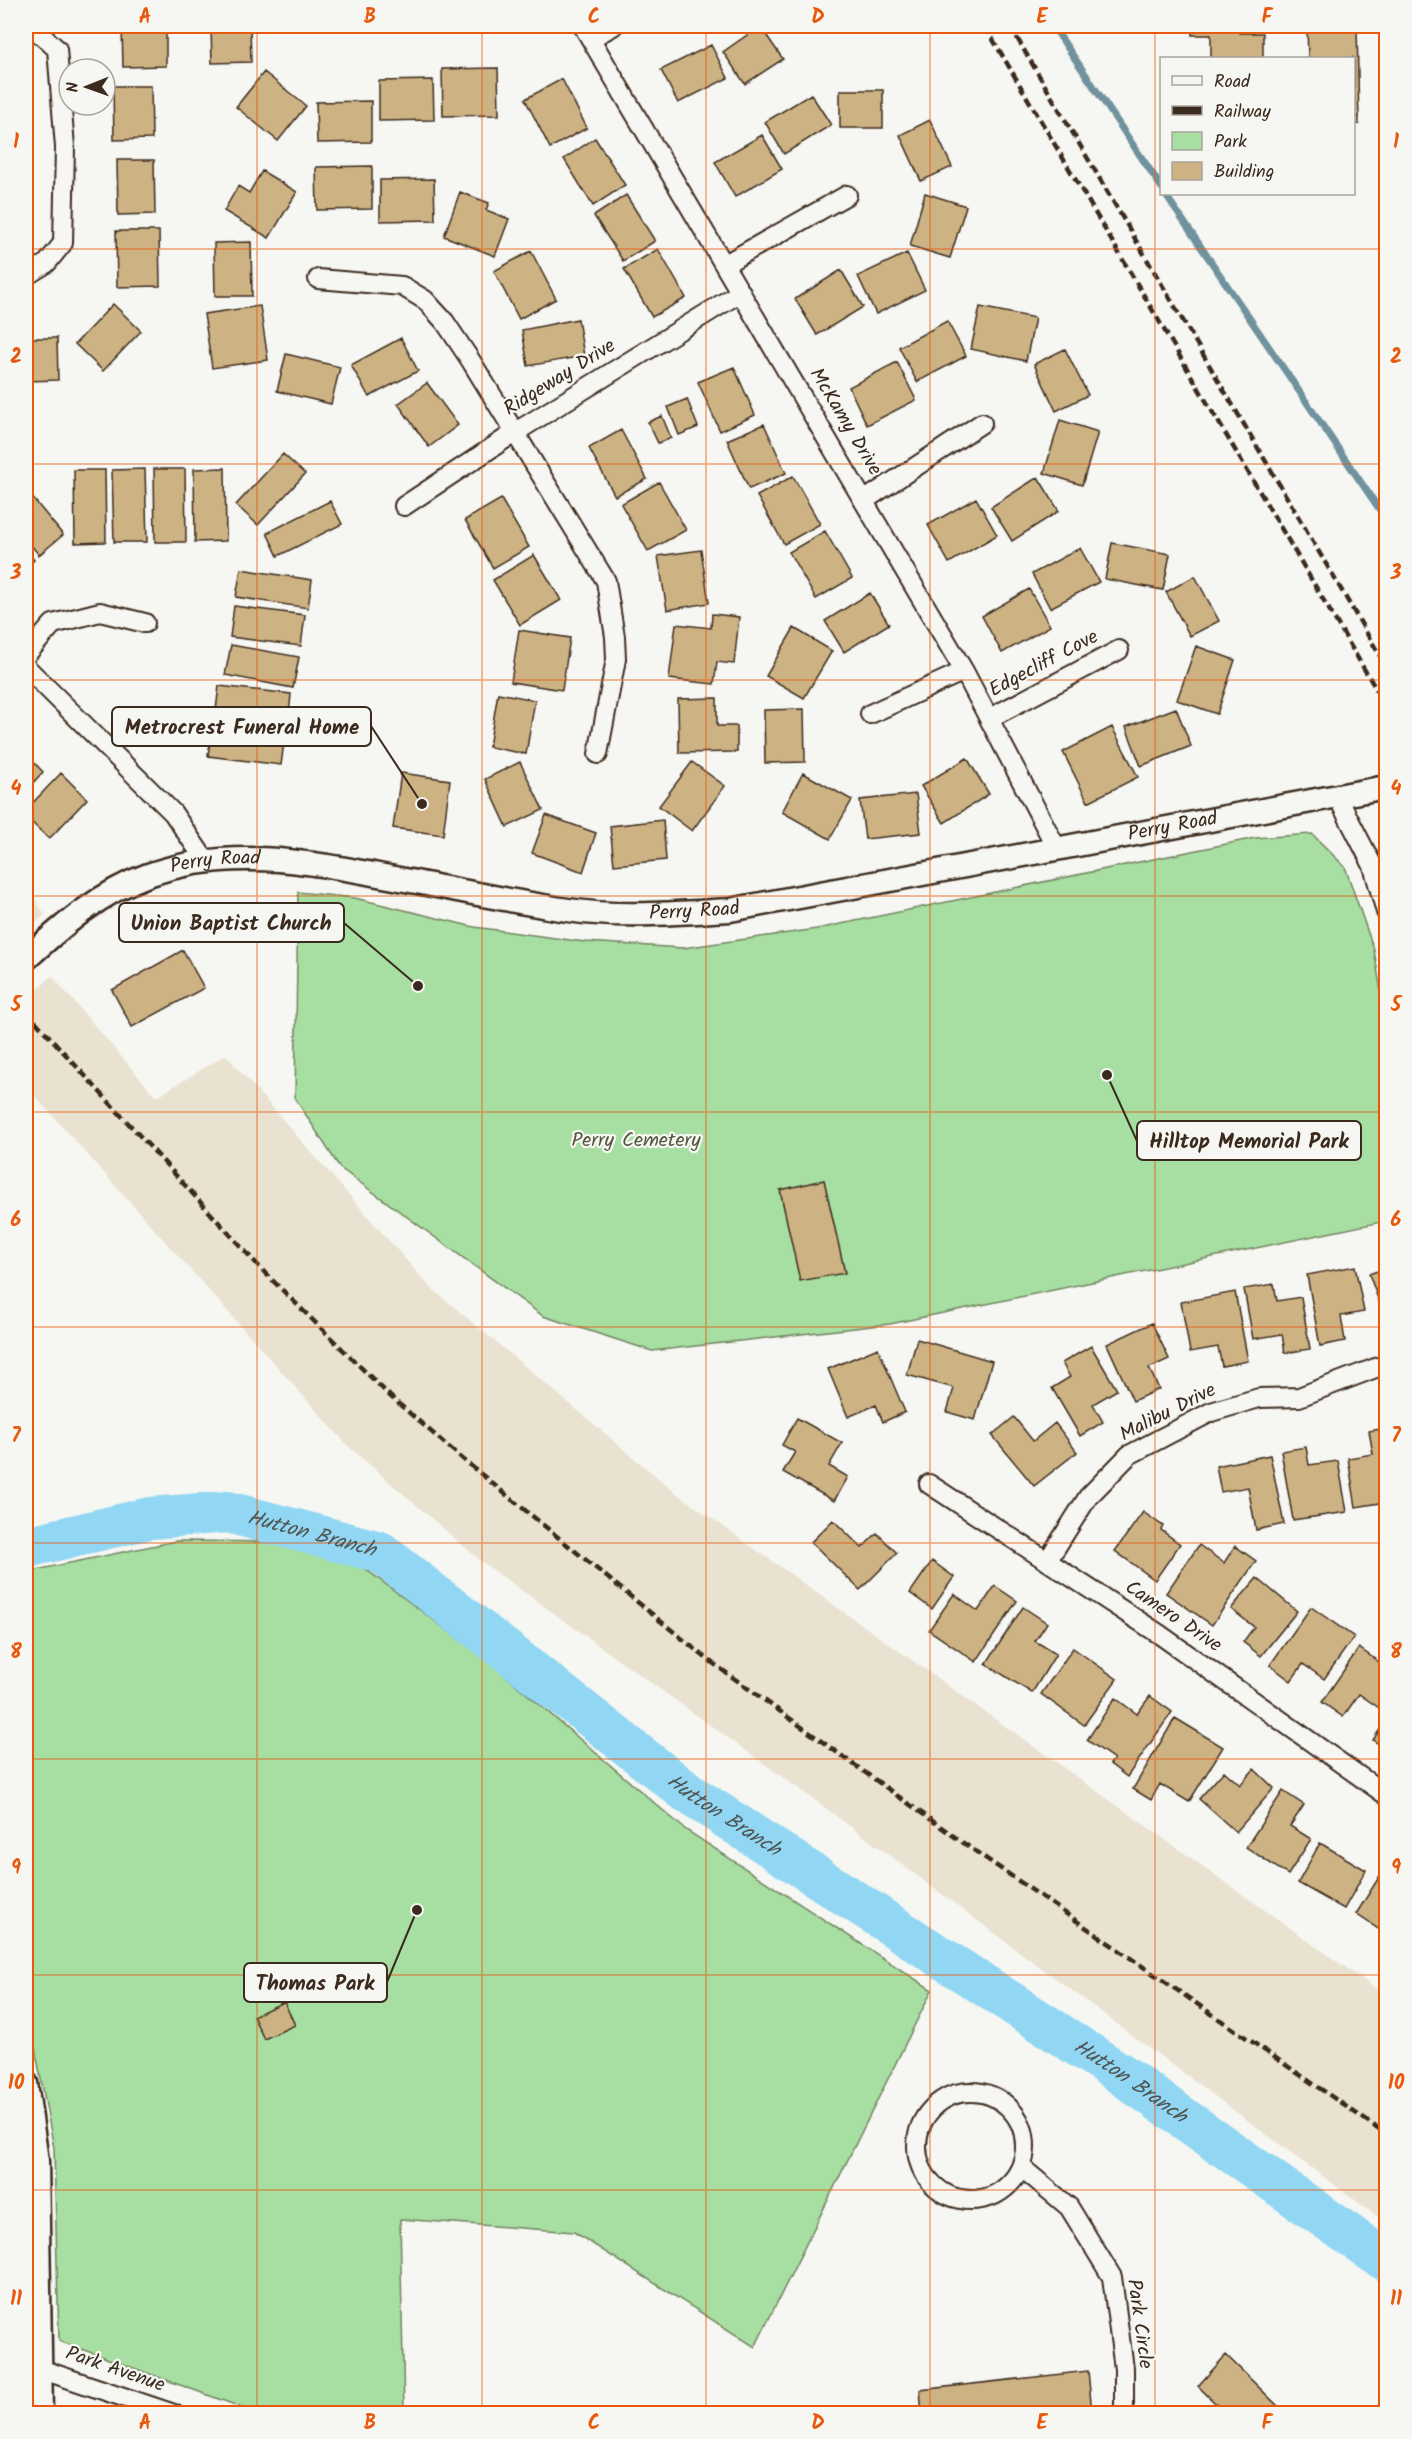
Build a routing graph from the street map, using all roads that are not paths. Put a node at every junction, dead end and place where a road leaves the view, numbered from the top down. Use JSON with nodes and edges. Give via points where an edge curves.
{"nodes":[{"id":1,"x":26,"y":26,"type":"edge"},
{"id":2,"x":613,"y":26,"type":"edge"},
{"id":3,"x":587,"y":32,"type":"edge"},
{"id":4,"x":847,"y":195,"type":"dead end"},
{"id":5,"x":725,"y":264,"type":"junction"},
{"id":6,"x":26,"y":276,"type":"edge"},
{"id":7,"x":318,"y":279,"type":"dead end"},
{"id":8,"x":741,"y":292,"type":"junction"},
{"id":9,"x":982,"y":423,"type":"dead end"},
{"id":10,"x":514,"y":433,"type":"junction"},
{"id":11,"x":865,"y":500,"type":"junction"},
{"id":12,"x":404,"y":506,"type":"dead end"},
{"id":13,"x":145,"y":622,"type":"dead end"},
{"id":14,"x":1119,"y":650,"type":"dead end"},
{"id":15,"x":26,"y":654,"type":"edge"},
{"id":16,"x":26,"y":667,"type":"edge"},
{"id":17,"x":964,"y":671,"type":"junction"},
{"id":18,"x":870,"y":714,"type":"dead end"},
{"id":19,"x":990,"y":718,"type":"junction"},
{"id":20,"x":598,"y":754,"type":"dead end"},
{"id":21,"x":1386,"y":787,"type":"edge"},
{"id":22,"x":1337,"y":796,"type":"junction"},
{"id":23,"x":1057,"y":849,"type":"junction"},
{"id":24,"x":205,"y":860,"type":"junction"},
{"id":25,"x":1386,"y":912,"type":"edge"},
{"id":26,"x":26,"y":959,"type":"edge"},
{"id":27,"x":1386,"y":1364,"type":"edge"},
{"id":28,"x":929,"y":1484,"type":"dead end"},
{"id":29,"x":1048,"y":1560,"type":"junction"},
{"id":30,"x":1386,"y":1795,"type":"edge"},
{"id":31,"x":26,"y":2083,"type":"edge"},
{"id":32,"x":1021,"y":2167,"type":"junction"},
{"id":33,"x":40,"y":2368,"type":"junction"},
{"id":34,"x":41,"y":2414,"type":"edge"},
{"id":35,"x":174,"y":2414,"type":"edge"},
{"id":36,"x":1124,"y":2414,"type":"edge"}],
"edges":[{"from":1,"to":6,"type":"street","via":[[57,49],[65,147],[63,243],[47,263]]},
{"from":2,"to":3,"type":"street"},
{"from":3,"to":5,"type":"street","name":"McKamy Drive"},
{"from":4,"to":5,"type":"street"},
{"from":5,"to":8,"type":"street","name":"McKamy Drive"},
{"from":7,"to":10,"type":"street","via":[[402,286],[425,300],[445,322]]},
{"from":8,"to":10,"type":"street","name":"Ridgeway Drive"},
{"from":8,"to":11,"type":"street","name":"McKamy Drive"},
{"from":9,"to":11,"type":"street"},
{"from":10,"to":12,"type":"street","name":"Ridgeway Drive"},
{"from":10,"to":20,"type":"street","via":[[606,581],[616,659]]},
{"from":11,"to":17,"type":"street","name":"McKamy Drive"},
{"from":13,"to":15,"type":"street","via":[[100,612],[52,624]]},
{"from":14,"to":19,"type":"street","name":"Edgecliff Cove"},
{"from":16,"to":24,"type":"street","via":[[173,813]]},
{"from":17,"to":18,"type":"street"},
{"from":17,"to":19,"type":"street","name":"McKamy Drive"},
{"from":19,"to":23,"type":"street","name":"McKamy Drive"},
{"from":21,"to":22,"type":"street","name":"Perry Road"},
{"from":22,"to":23,"type":"street","name":"Perry Road"},
{"from":22,"to":25,"type":"street","via":[[1373,866]]},
{"from":23,"to":24,"type":"street","name":"Perry Road","via":[[730,910],[645,915],[570,910],[289,859]]},
{"from":24,"to":26,"type":"street","name":"Perry Road","via":[[146,876],[100,900]]},
{"from":27,"to":29,"type":"street","name":"Malibu Drive","via":[[1299,1397],[1259,1398],[1211,1412],[1129,1455],[1088,1497]]},
{"from":28,"to":29,"type":"street","name":"Camero Drive"},
{"from":29,"to":30,"type":"street","name":"Camero Drive"},
{"from":31,"to":33,"type":"street","via":[[37,2161]]},
{"from":32,"to":32,"type":"street","via":[[1025,2146],[1022,2126],[1010,2108],[992,2096],[972,2091],[951,2095],[933,2107],[921,2124],[917,2145],[920,2166],[932,2184],[949,2196],[970,2200],[991,2197],[1009,2185]]},
{"from":32,"to":36,"type":"street","name":"Park Circle","via":[[1069,2207],[1112,2277],[1124,2369]]},
{"from":33,"to":34,"type":"street"},
{"from":33,"to":35,"type":"street","name":"Park Avenue"}]}
